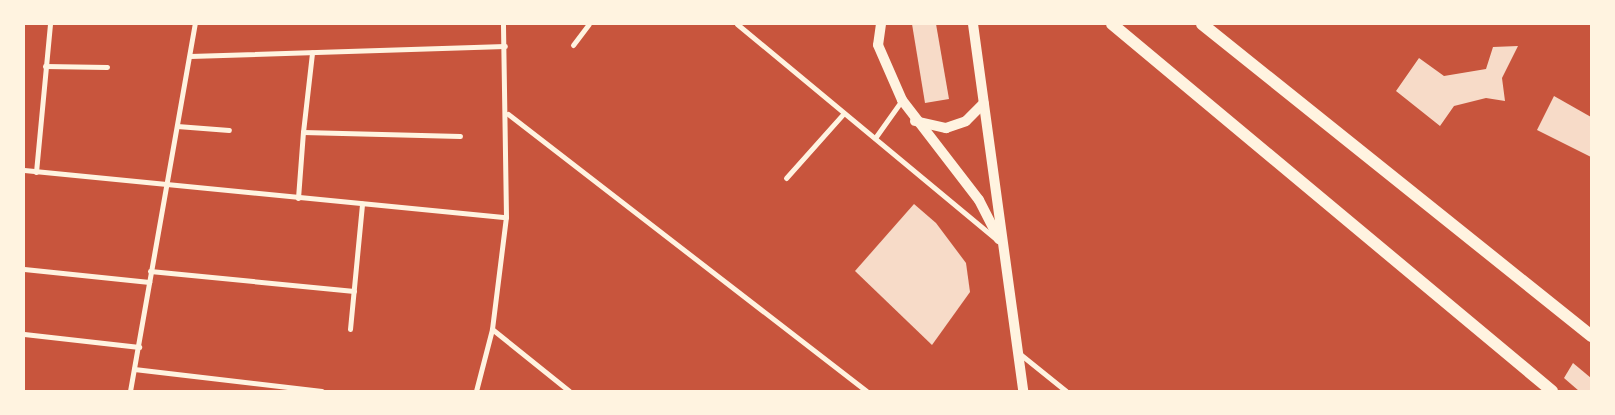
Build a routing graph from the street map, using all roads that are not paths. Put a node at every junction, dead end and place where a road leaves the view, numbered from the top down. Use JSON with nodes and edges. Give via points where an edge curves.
{"nodes":[{"id":1,"x":50,"y":24,"type":"edge"},
{"id":2,"x":195,"y":24,"type":"edge"},
{"id":3,"x":503,"y":24,"type":"edge"},
{"id":4,"x":589,"y":24,"type":"edge"},
{"id":5,"x":737,"y":24,"type":"edge"},
{"id":6,"x":881,"y":24,"type":"edge"},
{"id":7,"x":973,"y":24,"type":"edge"},
{"id":8,"x":1112,"y":24,"type":"edge"},
{"id":9,"x":1202,"y":24,"type":"edge"},
{"id":10,"x":573,"y":45,"type":"dead end"},
{"id":11,"x":505,"y":46,"type":"junction"},
{"id":12,"x":312,"y":53,"type":"junction"},
{"id":13,"x":190,"y":56,"type":"junction"},
{"id":14,"x":45,"y":66,"type":"junction"},
{"id":15,"x":107,"y":66,"type":"dead end"},
{"id":16,"x":902,"y":100,"type":"junction"},
{"id":17,"x":984,"y":103,"type":"junction"},
{"id":18,"x":844,"y":113,"type":"junction"},
{"id":19,"x":508,"y":114,"type":"junction"},
{"id":20,"x":915,"y":121,"type":"junction"},
{"id":21,"x":177,"y":126,"type":"junction"},
{"id":22,"x":229,"y":130,"type":"dead end"},
{"id":23,"x":302,"y":132,"type":"junction"},
{"id":24,"x":460,"y":136,"type":"dead end"},
{"id":25,"x":874,"y":138,"type":"junction"},
{"id":26,"x":24,"y":170,"type":"edge"},
{"id":27,"x":36,"y":172,"type":"junction"},
{"id":28,"x":786,"y":178,"type":"dead end"},
{"id":29,"x":165,"y":187,"type":"junction"},
{"id":30,"x":298,"y":198,"type":"junction"},
{"id":31,"x":362,"y":204,"type":"junction"},
{"id":32,"x":506,"y":217,"type":"junction"},
{"id":33,"x":1003,"y":245,"type":"junction"},
{"id":34,"x":24,"y":268,"type":"edge"},
{"id":35,"x":150,"y":272,"type":"junction"},
{"id":36,"x":149,"y":282,"type":"junction"},
{"id":37,"x":354,"y":291,"type":"junction"},
{"id":38,"x":350,"y":329,"type":"dead end"},
{"id":39,"x":492,"y":329,"type":"junction"},
{"id":40,"x":24,"y":334,"type":"edge"},
{"id":41,"x":1591,"y":336,"type":"edge"},
{"id":42,"x":139,"y":347,"type":"junction"},
{"id":43,"x":1018,"y":352,"type":"junction"},
{"id":44,"x":134,"y":368,"type":"junction"},
{"id":45,"x":130,"y":391,"type":"edge"},
{"id":46,"x":322,"y":391,"type":"edge"},
{"id":47,"x":476,"y":391,"type":"edge"},
{"id":48,"x":569,"y":391,"type":"edge"},
{"id":49,"x":866,"y":391,"type":"edge"},
{"id":50,"x":1023,"y":391,"type":"edge"},
{"id":51,"x":1066,"y":391,"type":"edge"},
{"id":52,"x":1552,"y":391,"type":"edge"}],
"edges":[{"from":1,"to":14,"type":"street"},
{"from":2,"to":13,"type":"street"},
{"from":3,"to":11,"type":"street"},
{"from":4,"to":10,"type":"street"},
{"from":5,"to":18,"type":"street"},
{"from":6,"to":16,"type":"main road","via":[[878,46]]},
{"from":7,"to":17,"type":"main road"},
{"from":8,"to":52,"type":"main road"},
{"from":9,"to":41,"type":"main road"},
{"from":11,"to":12,"type":"street"},
{"from":11,"to":19,"type":"street"},
{"from":12,"to":13,"type":"street"},
{"from":12,"to":23,"type":"street"},
{"from":13,"to":21,"type":"street"},
{"from":14,"to":15,"type":"street"},
{"from":14,"to":27,"type":"street"},
{"from":16,"to":20,"type":"main road"},
{"from":16,"to":25,"type":"street"},
{"from":17,"to":20,"type":"main road","via":[[966,121],[946,128]]},
{"from":17,"to":33,"type":"main road"},
{"from":18,"to":25,"type":"street"},
{"from":18,"to":28,"type":"street"},
{"from":19,"to":32,"type":"street"},
{"from":19,"to":49,"type":"street"},
{"from":20,"to":33,"type":"main road","via":[[979,200]]},
{"from":21,"to":22,"type":"street"},
{"from":21,"to":29,"type":"street"},
{"from":23,"to":24,"type":"street"},
{"from":23,"to":30,"type":"street"},
{"from":25,"to":33,"type":"street"},
{"from":26,"to":27,"type":"street"},
{"from":27,"to":29,"type":"street"},
{"from":29,"to":30,"type":"street"},
{"from":29,"to":35,"type":"street"},
{"from":30,"to":31,"type":"street"},
{"from":31,"to":32,"type":"street"},
{"from":31,"to":37,"type":"street"},
{"from":32,"to":39,"type":"street"},
{"from":33,"to":43,"type":"main road"},
{"from":34,"to":36,"type":"street"},
{"from":35,"to":36,"type":"street"},
{"from":35,"to":37,"type":"street"},
{"from":36,"to":42,"type":"street"},
{"from":37,"to":38,"type":"street"},
{"from":39,"to":47,"type":"street"},
{"from":39,"to":48,"type":"street"},
{"from":40,"to":42,"type":"street"},
{"from":42,"to":44,"type":"street"},
{"from":43,"to":50,"type":"main road"},
{"from":43,"to":51,"type":"street"},
{"from":44,"to":45,"type":"street"},
{"from":44,"to":46,"type":"street"}]}
